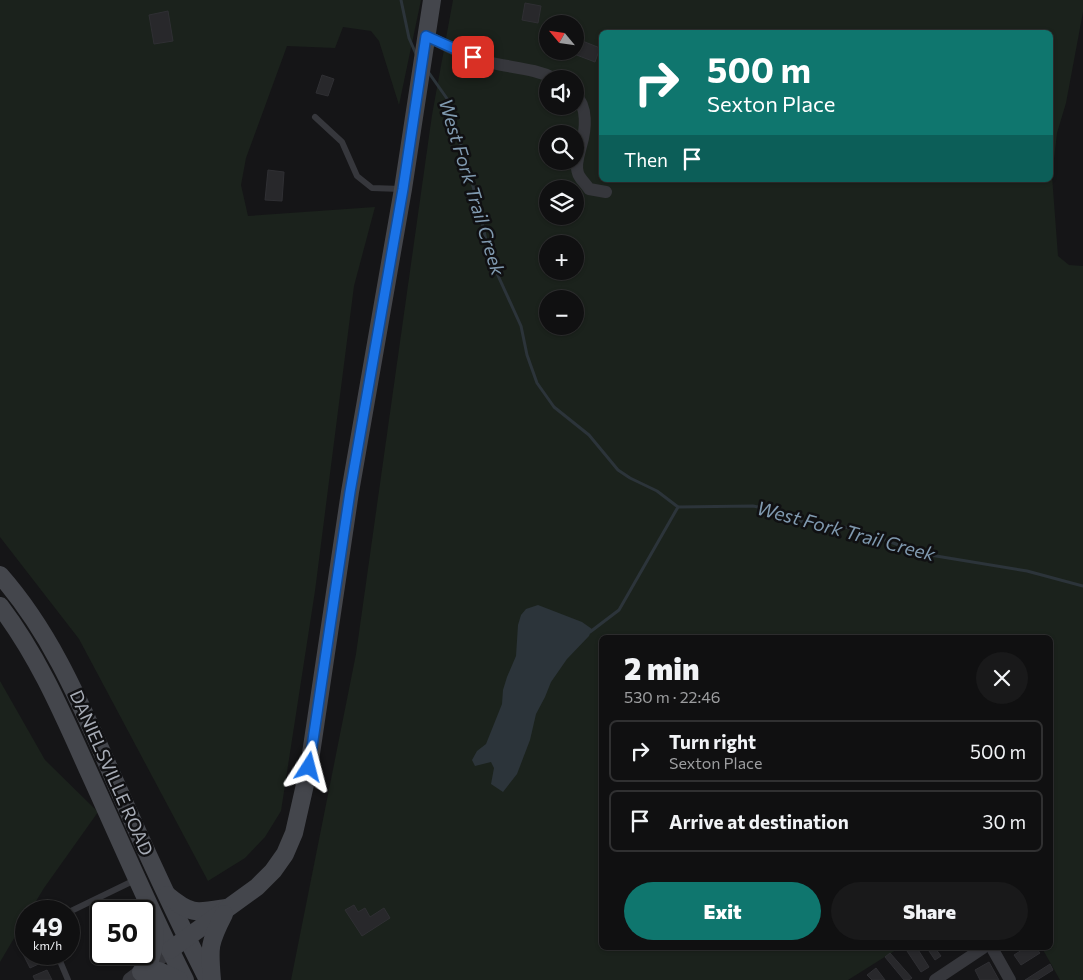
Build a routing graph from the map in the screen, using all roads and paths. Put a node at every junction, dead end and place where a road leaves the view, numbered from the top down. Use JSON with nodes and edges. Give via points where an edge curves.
{"nodes":[{"id":1,"x":432,"y":0,"type":"edge"},
{"id":2,"x":426,"y":36,"type":"junction"},
{"id":3,"x":539,"y":71,"type":"edge"},
{"id":4,"x":584,"y":115,"type":"edge"},
{"id":5,"x":315,"y":118,"type":"dead end"},
{"id":6,"x":403,"y":189,"type":"junction"},
{"id":7,"x":606,"y":192,"type":"dead end"},
{"id":8,"x":0,"y":575,"type":"edge"},
{"id":9,"x":0,"y":606,"type":"edge"},
{"id":10,"x":137,"y":879,"type":"junction"},
{"id":11,"x":165,"y":893,"type":"junction"},
{"id":12,"x":147,"y":900,"type":"edge"},
{"id":13,"x":80,"y":907,"type":"edge"},
{"id":14,"x":228,"y":908,"type":"junction"},
{"id":15,"x":155,"y":918,"type":"edge"},
{"id":16,"x":188,"y":938,"type":"junction"},
{"id":17,"x":170,"y":950,"type":"junction"},
{"id":18,"x":980,"y":950,"type":"edge"},
{"id":19,"x":993,"y":950,"type":"edge"},
{"id":20,"x":61,"y":965,"type":"edge"},
{"id":21,"x":140,"y":973,"type":"edge"},
{"id":22,"x":68,"y":980,"type":"edge"},
{"id":23,"x":178,"y":980,"type":"edge"},
{"id":24,"x":185,"y":980,"type":"edge"},
{"id":25,"x":208,"y":980,"type":"edge"},
{"id":26,"x":212,"y":980,"type":"edge"},
{"id":27,"x":935,"y":980,"type":"edge"},
{"id":28,"x":1010,"y":980,"type":"edge"}],
"edges":[{"from":1,"to":2,"type":"main road"},
{"from":2,"to":3,"type":"street","via":[[487,62]]},
{"from":2,"to":6,"type":"main road"},
{"from":4,"to":7,"type":"street","via":[[578,172],[589,189]]},
{"from":5,"to":6,"type":"lane","via":[[342,142],[357,176],[372,188]]},
{"from":6,"to":14,"type":"main road","via":[[350,492],[309,767],[294,833],[285,854],[272,871],[257,887]]},
{"from":8,"to":11,"type":"main road","name":"DANIELSVILLE ROAD","via":[[64,668]]},
{"from":9,"to":10,"type":"main road","name":"DANIELSVILLE ROAD","via":[[52,689]]},
{"from":10,"to":12,"type":"main road","name":"DANIELSVILLE ROAD"},
{"from":10,"to":13,"type":"lane"},
{"from":11,"to":14,"type":"main road","via":[[195,912]]},
{"from":11,"to":16,"type":"main road","name":"DANIELSVILLE ROAD"},
{"from":14,"to":16,"type":"main road"},
{"from":14,"to":26,"type":"main road","via":[[211,942]]},
{"from":15,"to":17,"type":"main road","name":"DANIELSVILLE ROAD"},
{"from":16,"to":17,"type":"main road"},
{"from":16,"to":25,"type":"main road","name":"DANIELSVILLE ROAD"},
{"from":17,"to":21,"type":"street"},
{"from":17,"to":24,"type":"main road","name":"DANIELSVILLE ROAD"},
{"from":18,"to":27,"type":"street"},
{"from":19,"to":28,"type":"street"},
{"from":20,"to":22,"type":"lane"},
{"from":21,"to":23,"type":"main road","via":[[159,972]]}]}
